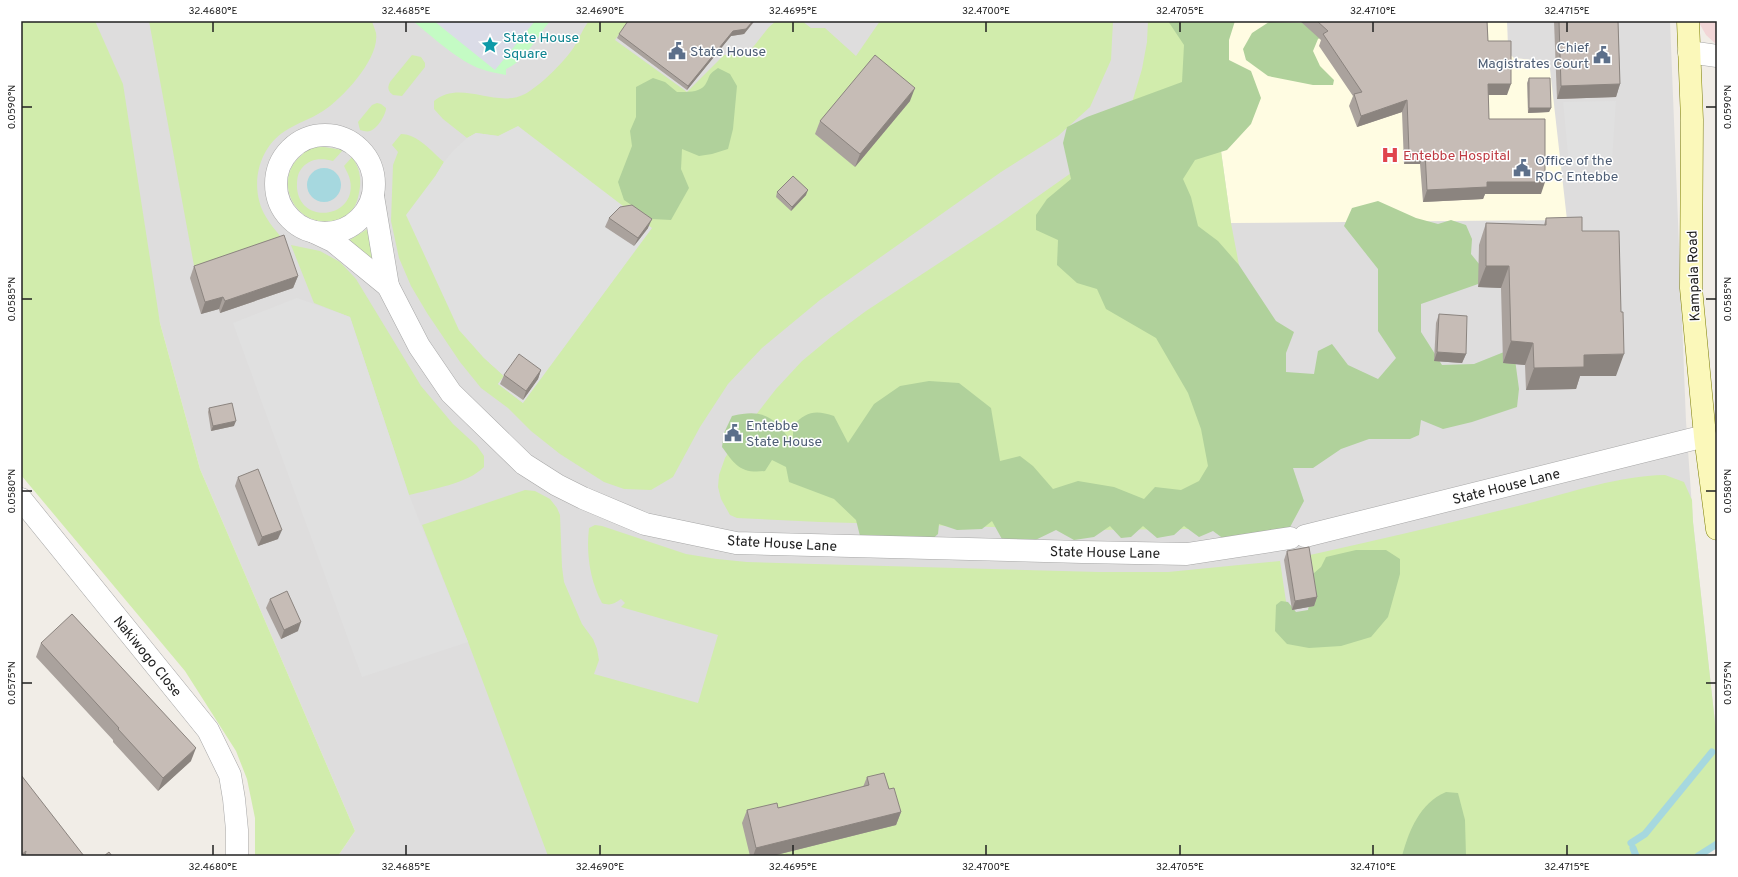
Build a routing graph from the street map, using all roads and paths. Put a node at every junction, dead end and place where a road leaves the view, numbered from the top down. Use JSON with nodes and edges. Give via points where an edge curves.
{"nodes":[{"id":1,"x":1688,"y":21,"type":"edge"},
{"id":2,"x":1689,"y":52,"type":"junction"},
{"id":3,"x":1717,"y":56,"type":"edge"},
{"id":4,"x":373,"y":196,"type":"junction"},
{"id":5,"x":314,"y":232,"type":"junction"},
{"id":6,"x":388,"y":286,"type":"junction"},
{"id":7,"x":1705,"y":436,"type":"junction"},
{"id":8,"x":21,"y":499,"type":"edge"},
{"id":9,"x":1717,"y":529,"type":"edge"},
{"id":10,"x":237,"y":856,"type":"edge"}],
"edges":[{"from":1,"to":2,"type":"main road","name":"Kampala Road"},
{"from":2,"to":3,"type":"street"},
{"from":2,"to":7,"type":"main road","name":"Kampala Road","via":[[1692,120],[1691,288]]},
{"from":4,"to":5,"type":"street","via":[[364,213],[350,226],[333,232]]},
{"from":4,"to":5,"type":"street","via":[[374,181],[370,166],[362,151],[354,144],[330,135],[312,136],[300,141],[289,149],[276,172],[277,198],[291,220]]},
{"from":4,"to":6,"type":"street"},
{"from":5,"to":6,"type":"street","via":[[333,242]]},
{"from":6,"to":7,"type":"street","name":"State House Lane","via":[[419,346],[451,392],[524,464],[570,491],[645,524],[736,543],[1187,554],[1295,537]]},
{"from":7,"to":9,"type":"main road","name":"Kampala Road"},
{"from":8,"to":10,"type":"street","name":"Nakiwogo Close","via":[[208,730],[230,775],[237,830]]}]}
